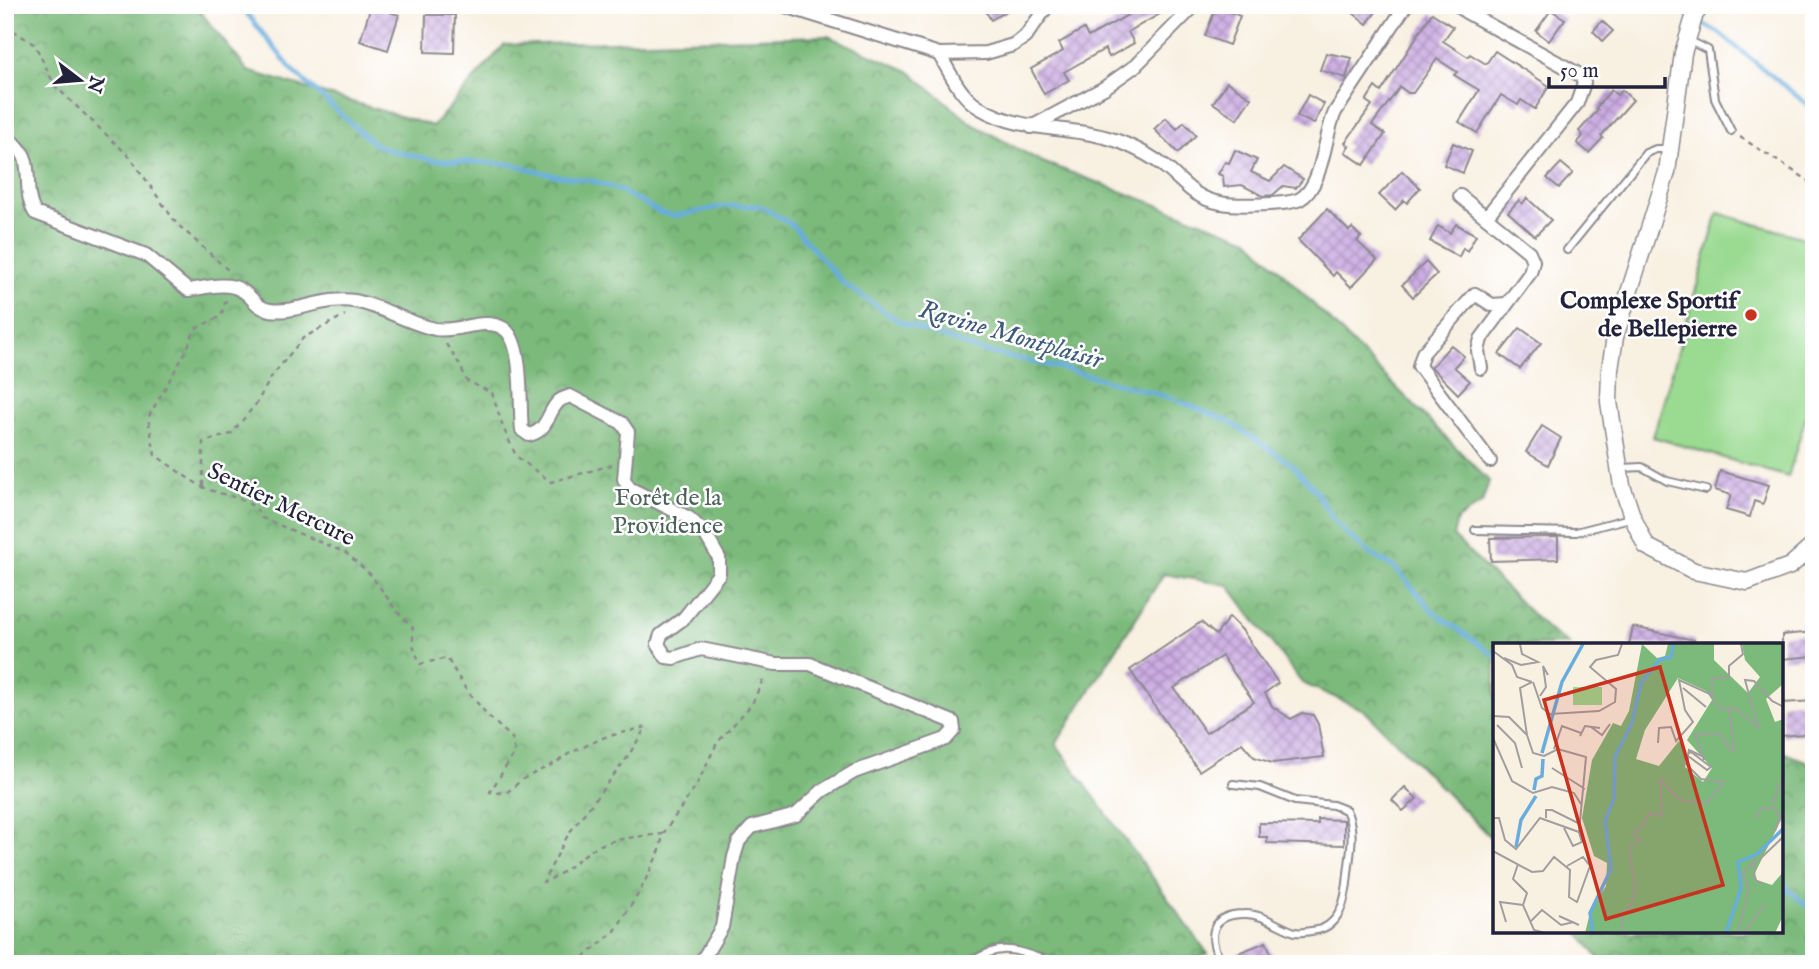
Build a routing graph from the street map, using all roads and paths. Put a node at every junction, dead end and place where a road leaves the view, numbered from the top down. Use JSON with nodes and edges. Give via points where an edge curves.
{"nodes":[{"id":1,"x":1048,"y":5,"type":"edge"},
{"id":2,"x":1195,"y":5,"type":"edge"},
{"id":3,"x":1406,"y":5,"type":"edge"},
{"id":4,"x":1458,"y":5,"type":"edge"},
{"id":5,"x":1703,"y":5,"type":"edge"},
{"id":6,"x":785,"y":6,"type":"edge"},
{"id":7,"x":5,"y":25,"type":"edge"},
{"id":8,"x":1688,"y":35,"type":"junction"},
{"id":9,"x":939,"y":54,"type":"junction"},
{"id":10,"x":1031,"y":128,"type":"junction"},
{"id":11,"x":1731,"y":131,"type":"joint"},
{"id":12,"x":5,"y":138,"type":"edge"},
{"id":13,"x":1671,"y":149,"type":"junction"},
{"id":14,"x":1814,"y":184,"type":"edge"},
{"id":15,"x":1460,"y":196,"type":"dead end"},
{"id":16,"x":1486,"y":216,"type":"junction"},
{"id":17,"x":1567,"y":250,"type":"dead end"},
{"id":18,"x":231,"y":286,"type":"junction"},
{"id":19,"x":355,"y":301,"type":"junction"},
{"id":20,"x":1506,"y":304,"type":"junction"},
{"id":21,"x":1481,"y":368,"type":"dead end"},
{"id":22,"x":1490,"y":461,"type":"dead end"},
{"id":23,"x":1619,"y":468,"type":"junction"},
{"id":24,"x":204,"y":488,"type":"junction"},
{"id":25,"x":1706,"y":489,"type":"dead end"},
{"id":26,"x":1632,"y":518,"type":"junction"},
{"id":27,"x":1475,"y":530,"type":"dead end"},
{"id":28,"x":1814,"y":545,"type":"edge"},
{"id":29,"x":776,"y":664,"type":"junction"},
{"id":30,"x":1233,"y":784,"type":"dead end"},
{"id":31,"x":663,"y":834,"type":"junction"},
{"id":32,"x":1220,"y":962,"type":"edge"},
{"id":33,"x":576,"y":964,"type":"edge"},
{"id":34,"x":700,"y":964,"type":"edge"},
{"id":35,"x":968,"y":964,"type":"edge"},
{"id":36,"x":1057,"y":964,"type":"edge"}],
"edges":[{"from":1,"to":9,"type":"street","via":[[1025,37],[1000,51]]},
{"from":2,"to":10,"type":"street","via":[[1135,66]]},
{"from":3,"to":10,"type":"street","via":[[1335,113],[1314,185],[1290,203],[1222,203],[1188,189],[1166,167],[1123,143]]},
{"from":4,"to":16,"type":"street","via":[[1573,71],[1584,83],[1577,103]]},
{"from":5,"to":8,"type":"street"},
{"from":6,"to":9,"type":"street"},
{"from":7,"to":18,"type":"path","via":[[35,46],[55,86],[130,157],[176,223],[228,270]]},
{"from":8,"to":11,"type":"lane","via":[[1708,50],[1715,99]]},
{"from":8,"to":13,"type":"street"},
{"from":9,"to":10,"type":"street","via":[[976,107]]},
{"from":11,"to":14,"type":"path"},
{"from":12,"to":18,"type":"street","via":[[27,159],[30,204],[35,213],[146,255],[188,290]]},
{"from":13,"to":17,"type":"lane","via":[[1646,153]]},
{"from":13,"to":23,"type":"street","via":[[1615,337],[1609,402]]},
{"from":15,"to":16,"type":"street"},
{"from":16,"to":20,"type":"street","via":[[1529,251],[1532,261],[1530,273]]},
{"from":18,"to":19,"type":"street","via":[[242,290],[259,308],[273,311],[334,300]]},
{"from":18,"to":24,"type":"path","name":"Sentier Mercure","via":[[221,316],[195,330],[148,418],[155,455]]},
{"from":19,"to":24,"type":"path","via":[[349,313],[303,338],[231,434],[203,442]]},
{"from":19,"to":29,"type":"street","via":[[436,329],[484,323],[503,328],[514,340],[523,402],[520,417],[528,435],[548,421],[559,401],[570,396],[622,423],[628,432],[624,479],[629,488],[689,518],[704,532],[719,558],[719,574],[684,618],[661,635],[661,651],[674,658],[701,649]]},
{"from":20,"to":21,"type":"street","via":[[1481,339]]},
{"from":20,"to":22,"type":"street","via":[[1492,305],[1475,294],[1423,353],[1419,366]]},
{"from":23,"to":25,"type":"lane","via":[[1642,467],[1667,481]]},
{"from":23,"to":26,"type":"street"},
{"from":24,"to":31,"type":"path","name":"Sentier Mercure","via":[[236,497],[259,510],[262,518],[346,554],[371,575],[413,628],[420,664],[447,658],[480,707],[512,737],[515,752],[489,792],[506,793],[582,748],[646,727],[569,833],[542,882],[554,879],[595,847]]},
{"from":26,"to":27,"type":"lane","via":[[1576,532]]},
{"from":26,"to":28,"type":"street","via":[[1646,547],[1694,571],[1747,582],[1790,566]]},
{"from":29,"to":31,"type":"path","via":[[761,680],[752,704],[717,743],[696,786]]},
{"from":29,"to":34,"type":"street","via":[[810,664],[948,718],[954,730],[946,739],[854,772],[822,791],[796,815],[752,827],[739,841],[734,857],[722,927]]},
{"from":30,"to":32,"type":"lane","via":[[1260,787],[1295,801],[1333,805],[1346,810],[1352,822],[1346,898],[1335,921],[1319,931],[1297,933],[1245,913],[1222,919],[1213,930],[1211,945]]},
{"from":31,"to":33,"type":"path","via":[[640,891],[615,931]]},
{"from":35,"to":36,"type":"lane","via":[[998,949]]}]}
